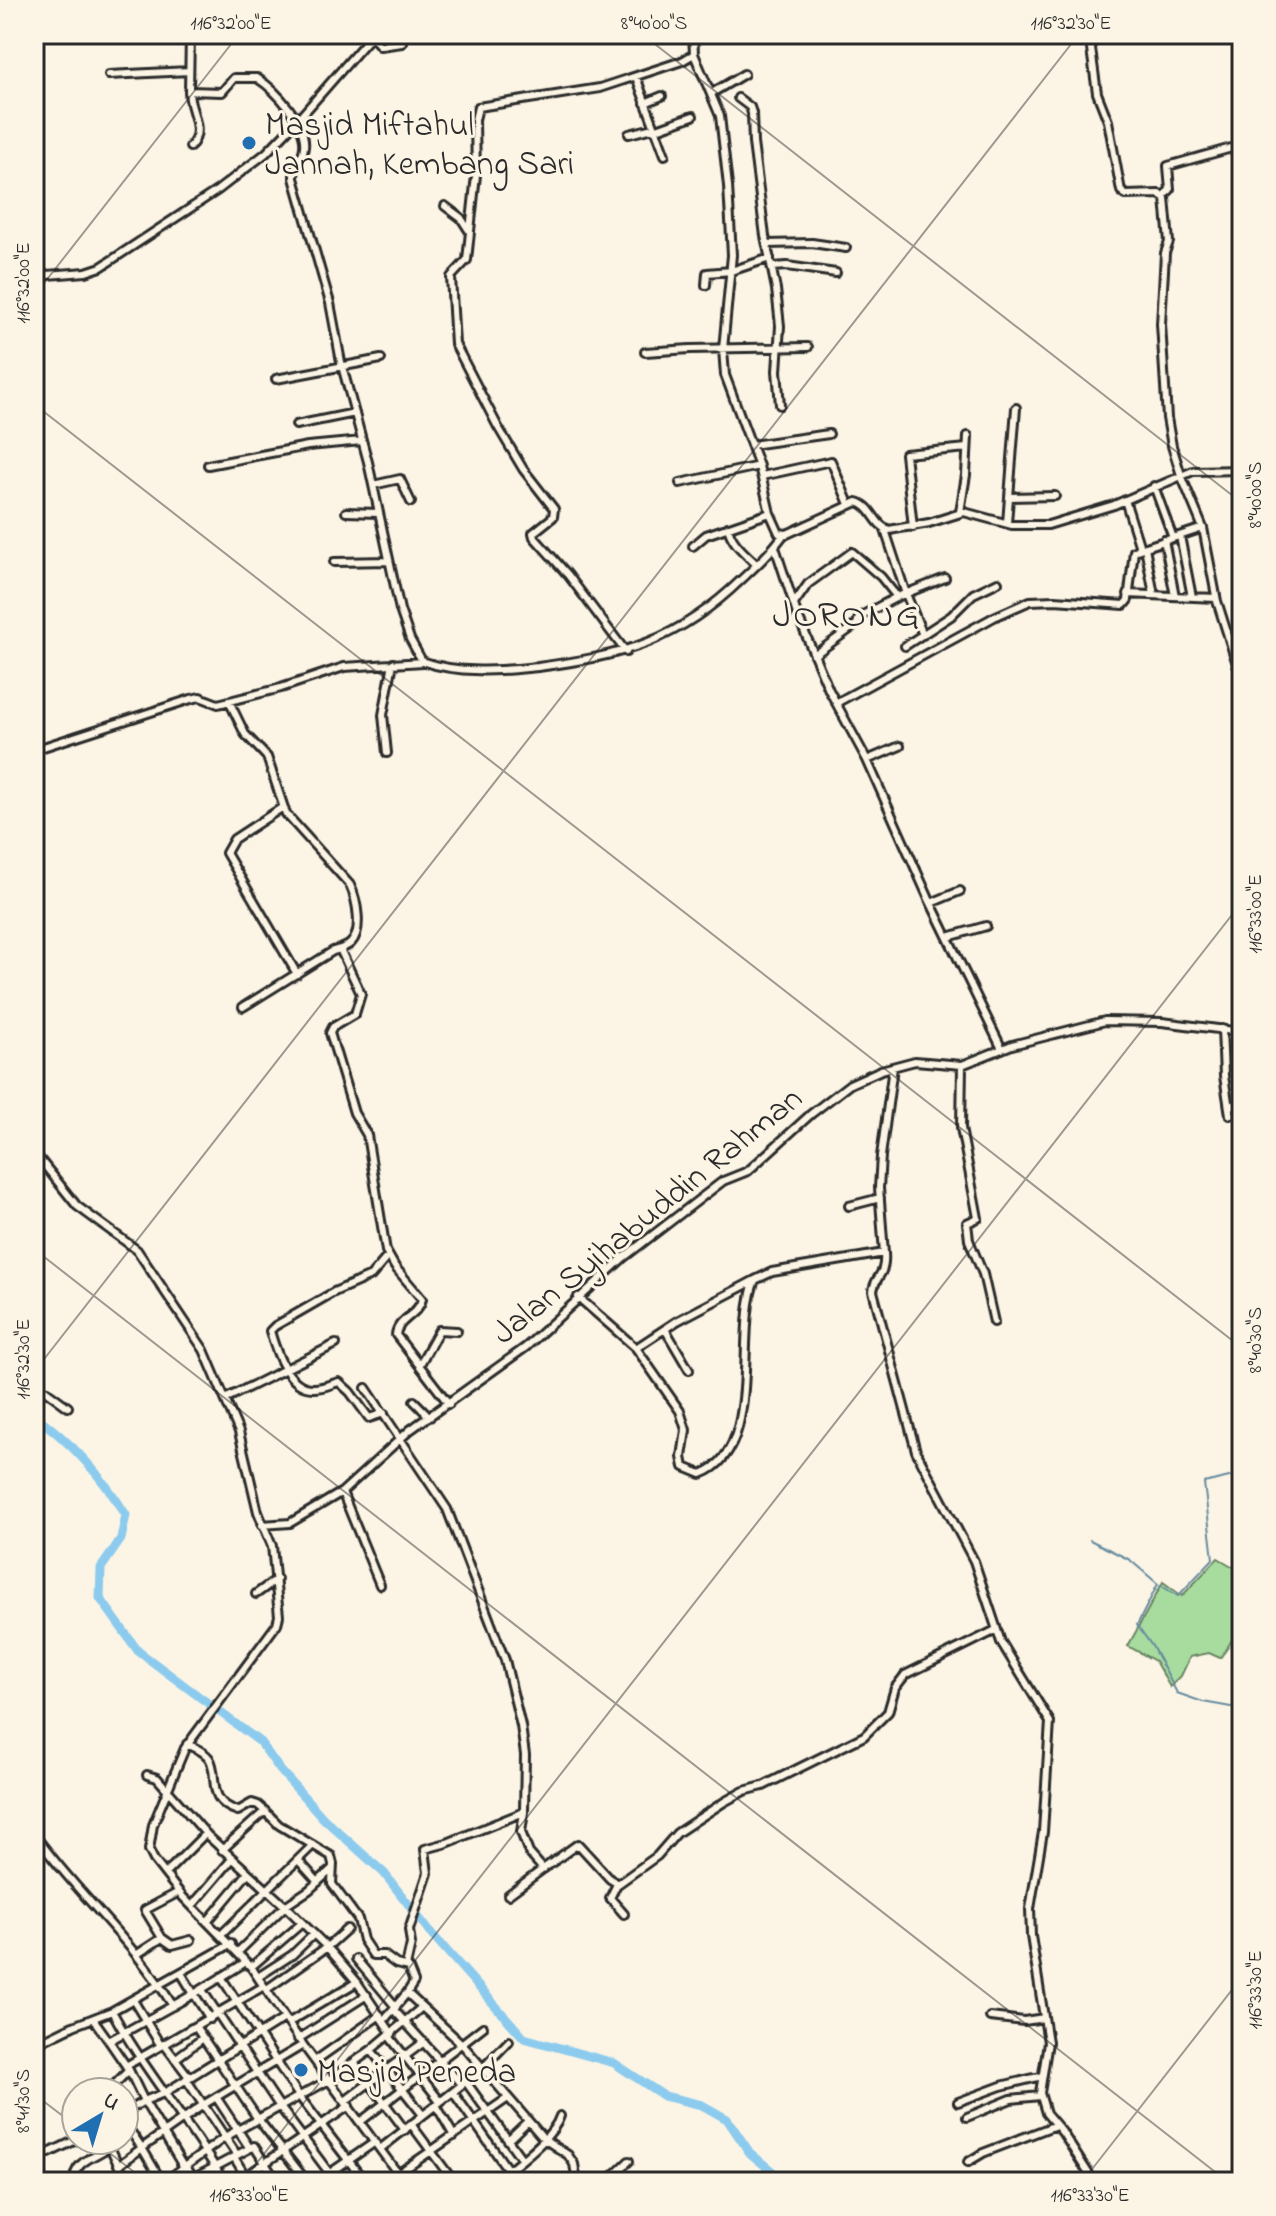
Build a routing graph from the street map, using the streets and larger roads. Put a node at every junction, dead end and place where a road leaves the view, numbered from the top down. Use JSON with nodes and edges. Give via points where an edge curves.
{"nodes":[{"id":1,"x":190,"y":34,"type":"edge"},
{"id":2,"x":693,"y":34,"type":"edge"},
{"id":3,"x":1089,"y":34,"type":"edge"},
{"id":4,"x":371,"y":36,"type":"edge"},
{"id":5,"x":402,"y":43,"type":"dead end"},
{"id":6,"x":694,"y":54,"type":"junction"},
{"id":7,"x":189,"y":71,"type":"junction"},
{"id":8,"x":744,"y":74,"type":"dead end"},
{"id":9,"x":109,"y":75,"type":"dead end"},
{"id":10,"x":722,"y":76,"type":"dead end"},
{"id":11,"x":636,"y":77,"type":"junction"},
{"id":12,"x":727,"y":86,"type":"junction"},
{"id":13,"x":189,"y":91,"type":"junction"},
{"id":14,"x":712,"y":93,"type":"junction"},
{"id":15,"x":662,"y":96,"type":"dead end"},
{"id":16,"x":738,"y":98,"type":"dead end"},
{"id":17,"x":645,"y":103,"type":"junction"},
{"id":18,"x":693,"y":116,"type":"dead end"},
{"id":19,"x":296,"y":122,"type":"junction"},
{"id":20,"x":653,"y":129,"type":"junction"},
{"id":21,"x":629,"y":134,"type":"dead end"},
{"id":22,"x":1242,"y":145,"type":"edge"},
{"id":23,"x":190,"y":147,"type":"dead end"},
{"id":24,"x":665,"y":155,"type":"dead end"},
{"id":25,"x":1164,"y":195,"type":"junction"},
{"id":26,"x":445,"y":206,"type":"dead end"},
{"id":27,"x":470,"y":232,"type":"junction"},
{"id":28,"x":767,"y":244,"type":"junction"},
{"id":29,"x":846,"y":248,"type":"dead end"},
{"id":30,"x":770,"y":258,"type":"junction"},
{"id":31,"x":773,"y":267,"type":"junction"},
{"id":32,"x":731,"y":271,"type":"junction"},
{"id":33,"x":836,"y":273,"type":"dead end"},
{"id":34,"x":34,"y":276,"type":"edge"},
{"id":35,"x":706,"y":285,"type":"dead end"},
{"id":36,"x":778,"y":346,"type":"junction"},
{"id":37,"x":808,"y":347,"type":"dead end"},
{"id":38,"x":724,"y":348,"type":"junction"},
{"id":39,"x":645,"y":352,"type":"dead end"},
{"id":40,"x":381,"y":359,"type":"dead end"},
{"id":41,"x":343,"y":367,"type":"junction"},
{"id":42,"x":276,"y":379,"type":"dead end"},
{"id":43,"x":780,"y":405,"type":"dead end"},
{"id":44,"x":1016,"y":408,"type":"dead end"},
{"id":45,"x":355,"y":413,"type":"junction"},
{"id":46,"x":296,"y":425,"type":"dead end"},
{"id":47,"x":829,"y":434,"type":"dead end"},
{"id":48,"x":968,"y":436,"type":"dead end"},
{"id":49,"x":363,"y":441,"type":"junction"},
{"id":50,"x":751,"y":445,"type":"junction"},
{"id":51,"x":967,"y":448,"type":"junction"},
{"id":52,"x":208,"y":465,"type":"dead end"},
{"id":53,"x":759,"y":466,"type":"junction"},
{"id":54,"x":1242,"y":470,"type":"edge"},
{"id":55,"x":1181,"y":475,"type":"junction"},
{"id":56,"x":762,"y":476,"type":"junction"},
{"id":57,"x":680,"y":483,"type":"dead end"},
{"id":58,"x":373,"y":485,"type":"junction"},
{"id":59,"x":1154,"y":486,"type":"junction"},
{"id":60,"x":1055,"y":496,"type":"dead end"},
{"id":61,"x":1010,"y":497,"type":"junction"},
{"id":62,"x":1125,"y":500,"type":"junction"},
{"id":63,"x":411,"y":502,"type":"dead end"},
{"id":64,"x":849,"y":504,"type":"junction"},
{"id":65,"x":346,"y":512,"type":"dead end"},
{"id":66,"x":960,"y":512,"type":"junction"},
{"id":67,"x":379,"y":513,"type":"junction"},
{"id":68,"x":770,"y":513,"type":"junction"},
{"id":69,"x":1007,"y":523,"type":"junction"},
{"id":70,"x":728,"y":527,"type":"junction"},
{"id":71,"x":913,"y":527,"type":"junction"},
{"id":72,"x":1203,"y":528,"type":"junction"},
{"id":73,"x":885,"y":530,"type":"junction"},
{"id":74,"x":784,"y":534,"type":"junction"},
{"id":75,"x":1176,"y":537,"type":"junction"},
{"id":76,"x":1164,"y":540,"type":"junction"},
{"id":77,"x":693,"y":546,"type":"dead end"},
{"id":78,"x":775,"y":547,"type":"junction"},
{"id":79,"x":1142,"y":548,"type":"junction"},
{"id":80,"x":389,"y":561,"type":"junction"},
{"id":81,"x":334,"y":562,"type":"dead end"},
{"id":82,"x":757,"y":565,"type":"junction"},
{"id":83,"x":945,"y":578,"type":"dead end"},
{"id":84,"x":998,"y":582,"type":"dead end"},
{"id":85,"x":906,"y":594,"type":"junction"},
{"id":86,"x":1128,"y":594,"type":"junction"},
{"id":87,"x":1154,"y":595,"type":"junction"},
{"id":88,"x":1175,"y":596,"type":"junction"},
{"id":89,"x":897,"y":597,"type":"junction"},
{"id":90,"x":1192,"y":597,"type":"junction"},
{"id":91,"x":1216,"y":598,"type":"junction"},
{"id":92,"x":794,"y":604,"type":"junction"},
{"id":93,"x":923,"y":635,"type":"junction"},
{"id":94,"x":905,"y":646,"type":"dead end"},
{"id":95,"x":626,"y":652,"type":"junction"},
{"id":96,"x":814,"y":655,"type":"junction"},
{"id":97,"x":423,"y":662,"type":"junction"},
{"id":98,"x":393,"y":663,"type":"junction"},
{"id":99,"x":1242,"y":680,"type":"edge"},
{"id":100,"x":229,"y":701,"type":"junction"},
{"id":101,"x":836,"y":703,"type":"junction"},
{"id":102,"x":900,"y":746,"type":"dead end"},
{"id":103,"x":34,"y":750,"type":"edge"},
{"id":104,"x":387,"y":753,"type":"dead end"},
{"id":105,"x":867,"y":760,"type":"junction"},
{"id":106,"x":283,"y":807,"type":"junction"},
{"id":107,"x":960,"y":891,"type":"dead end"},
{"id":108,"x":931,"y":903,"type":"junction"},
{"id":109,"x":986,"y":926,"type":"dead end"},
{"id":110,"x":948,"y":937,"type":"junction"},
{"id":111,"x":340,"y":949,"type":"junction"},
{"id":112,"x":297,"y":974,"type":"junction"},
{"id":113,"x":243,"y":1007,"type":"dead end"},
{"id":114,"x":1222,"y":1029,"type":"junction"},
{"id":115,"x":1242,"y":1032,"type":"edge"},
{"id":116,"x":1002,"y":1049,"type":"junction"},
{"id":117,"x":962,"y":1065,"type":"junction"},
{"id":118,"x":893,"y":1067,"type":"junction"},
{"id":119,"x":1242,"y":1103,"type":"edge"},
{"id":120,"x":1229,"y":1106,"type":"junction"},
{"id":121,"x":1230,"y":1115,"type":"dead end"},
{"id":122,"x":34,"y":1152,"type":"edge"},
{"id":123,"x":880,"y":1198,"type":"junction"},
{"id":124,"x":849,"y":1206,"type":"dead end"},
{"id":125,"x":884,"y":1253,"type":"junction"},
{"id":126,"x":388,"y":1256,"type":"junction"},
{"id":127,"x":755,"y":1280,"type":"junction"},
{"id":128,"x":578,"y":1297,"type":"junction"},
{"id":129,"x":994,"y":1322,"type":"dead end"},
{"id":130,"x":665,"y":1329,"type":"junction"},
{"id":131,"x":457,"y":1331,"type":"dead end"},
{"id":132,"x":336,"y":1344,"type":"dead end"},
{"id":133,"x":636,"y":1348,"type":"junction"},
{"id":134,"x":420,"y":1364,"type":"junction"},
{"id":135,"x":287,"y":1369,"type":"junction"},
{"id":136,"x":689,"y":1370,"type":"dead end"},
{"id":137,"x":366,"y":1388,"type":"dead end"},
{"id":138,"x":34,"y":1390,"type":"edge"},
{"id":139,"x":227,"y":1398,"type":"junction"},
{"id":140,"x":414,"y":1401,"type":"dead end"},
{"id":141,"x":449,"y":1404,"type":"junction"},
{"id":142,"x":68,"y":1407,"type":"dead end"},
{"id":143,"x":384,"y":1413,"type":"junction"},
{"id":144,"x":430,"y":1417,"type":"junction"},
{"id":145,"x":402,"y":1438,"type":"junction"},
{"id":146,"x":342,"y":1492,"type":"junction"},
{"id":147,"x":262,"y":1525,"type":"junction"},
{"id":148,"x":277,"y":1579,"type":"junction"},
{"id":149,"x":380,"y":1585,"type":"dead end"},
{"id":150,"x":256,"y":1594,"type":"dead end"},
{"id":151,"x":996,"y":1630,"type":"junction"},
{"id":152,"x":187,"y":1744,"type":"junction"},
{"id":153,"x":147,"y":1775,"type":"dead end"},
{"id":154,"x":169,"y":1791,"type":"junction"},
{"id":155,"x":265,"y":1811,"type":"junction"},
{"id":156,"x":524,"y":1812,"type":"junction"},
{"id":157,"x":34,"y":1834,"type":"edge"},
{"id":158,"x":205,"y":1834,"type":"junction"},
{"id":159,"x":313,"y":1845,"type":"junction"},
{"id":160,"x":222,"y":1850,"type":"junction"},
{"id":161,"x":232,"y":1859,"type":"junction"},
{"id":162,"x":299,"y":1861,"type":"junction"},
{"id":163,"x":332,"y":1869,"type":"junction"},
{"id":164,"x":543,"y":1869,"type":"junction"},
{"id":165,"x":248,"y":1873,"type":"junction"},
{"id":166,"x":165,"y":1874,"type":"junction"},
{"id":167,"x":318,"y":1882,"type":"junction"},
{"id":168,"x":617,"y":1884,"type":"junction"},
{"id":169,"x":266,"y":1889,"type":"junction"},
{"id":170,"x":179,"y":1892,"type":"junction"},
{"id":171,"x":508,"y":1895,"type":"dead end"},
{"id":172,"x":192,"y":1906,"type":"junction"},
{"id":173,"x":285,"y":1906,"type":"junction"},
{"id":174,"x":624,"y":1914,"type":"dead end"},
{"id":175,"x":207,"y":1922,"type":"junction"},
{"id":176,"x":302,"y":1923,"type":"junction"},
{"id":177,"x":347,"y":1929,"type":"dead end"},
{"id":178,"x":314,"y":1934,"type":"junction"},
{"id":179,"x":221,"y":1935,"type":"junction"},
{"id":180,"x":162,"y":1938,"type":"junction"},
{"id":181,"x":191,"y":1940,"type":"dead end"},
{"id":182,"x":231,"y":1944,"type":"junction"},
{"id":183,"x":327,"y":1947,"type":"junction"},
{"id":184,"x":238,"y":1952,"type":"junction"},
{"id":185,"x":136,"y":1955,"type":"junction"},
{"id":186,"x":356,"y":1959,"type":"dead end"},
{"id":187,"x":249,"y":1964,"type":"junction"},
{"id":188,"x":406,"y":1966,"type":"junction"},
{"id":189,"x":181,"y":1973,"type":"junction"},
{"id":190,"x":221,"y":1977,"type":"junction"},
{"id":191,"x":258,"y":1977,"type":"junction"},
{"id":192,"x":357,"y":1982,"type":"junction"},
{"id":193,"x":160,"y":1984,"type":"junction"},
{"id":194,"x":266,"y":1988,"type":"junction"},
{"id":195,"x":202,"y":1990,"type":"junction"},
{"id":196,"x":407,"y":1993,"type":"junction"},
{"id":197,"x":194,"y":1994,"type":"junction"},
{"id":198,"x":367,"y":1995,"type":"junction"},
{"id":199,"x":133,"y":2000,"type":"junction"},
{"id":200,"x":237,"y":2002,"type":"junction"},
{"id":201,"x":173,"y":2006,"type":"junction"},
{"id":202,"x":422,"y":2007,"type":"junction"},
{"id":203,"x":395,"y":2008,"type":"junction"},
{"id":204,"x":112,"y":2011,"type":"junction"},
{"id":205,"x":218,"y":2014,"type":"junction"},
{"id":206,"x":990,"y":2017,"type":"dead end"},
{"id":207,"x":382,"y":2018,"type":"junction"},
{"id":208,"x":1044,"y":2018,"type":"junction"},
{"id":209,"x":210,"y":2019,"type":"junction"},
{"id":210,"x":94,"y":2020,"type":"junction"},
{"id":211,"x":286,"y":2020,"type":"junction"},
{"id":212,"x":145,"y":2021,"type":"junction"},
{"id":213,"x":406,"y":2022,"type":"junction"},
{"id":214,"x":195,"y":2026,"type":"junction"},
{"id":215,"x":483,"y":2027,"type":"dead end"},
{"id":216,"x":123,"y":2033,"type":"junction"},
{"id":217,"x":259,"y":2034,"type":"junction"},
{"id":218,"x":34,"y":2035,"type":"edge"},
{"id":219,"x":390,"y":2035,"type":"junction"},
{"id":220,"x":203,"y":2038,"type":"junction"},
{"id":221,"x":109,"y":2041,"type":"junction"},
{"id":222,"x":509,"y":2041,"type":"dead end"},
{"id":223,"x":300,"y":2042,"type":"junction"},
{"id":224,"x":424,"y":2042,"type":"junction"},
{"id":225,"x":36,"y":2044,"type":"edge"},
{"id":226,"x":462,"y":2044,"type":"junction"},
{"id":227,"x":162,"y":2045,"type":"junction"},
{"id":228,"x":239,"y":2047,"type":"junction"},
{"id":229,"x":371,"y":2050,"type":"junction"},
{"id":230,"x":405,"y":2056,"type":"junction"},
{"id":231,"x":142,"y":2058,"type":"junction"},
{"id":232,"x":175,"y":2059,"type":"junction"},
{"id":233,"x":218,"y":2059,"type":"junction"},
{"id":234,"x":277,"y":2060,"type":"junction"},
{"id":235,"x":315,"y":2061,"type":"junction"},
{"id":236,"x":441,"y":2061,"type":"junction"},
{"id":237,"x":354,"y":2062,"type":"junction"},
{"id":238,"x":128,"y":2068,"type":"junction"},
{"id":239,"x":482,"y":2069,"type":"junction"},
{"id":240,"x":386,"y":2070,"type":"junction"},
{"id":241,"x":257,"y":2073,"type":"junction"},
{"id":242,"x":421,"y":2075,"type":"junction"},
{"id":243,"x":121,"y":2076,"type":"edge"},
{"id":244,"x":1042,"y":2076,"type":"junction"},
{"id":245,"x":187,"y":2078,"type":"junction"},
{"id":246,"x":329,"y":2080,"type":"junction"},
{"id":247,"x":369,"y":2083,"type":"junction"},
{"id":248,"x":464,"y":2084,"type":"junction"},
{"id":249,"x":235,"y":2085,"type":"junction"},
{"id":250,"x":402,"y":2090,"type":"junction"},
{"id":251,"x":166,"y":2092,"type":"junction"},
{"id":252,"x":453,"y":2092,"type":"junction"},
{"id":253,"x":299,"y":2096,"type":"junction"},
{"id":254,"x":1040,"y":2096,"type":"junction"},
{"id":255,"x":216,"y":2097,"type":"junction"},
{"id":256,"x":508,"y":2098,"type":"junction"},
{"id":257,"x":144,"y":2101,"type":"junction"},
{"id":258,"x":958,"y":2102,"type":"dead end"},
{"id":259,"x":140,"y":2103,"type":"edge"},
{"id":260,"x":385,"y":2103,"type":"junction"},
{"id":261,"x":438,"y":2103,"type":"junction"},
{"id":262,"x":347,"y":2104,"type":"junction"},
{"id":263,"x":203,"y":2105,"type":"junction"},
{"id":264,"x":280,"y":2107,"type":"junction"},
{"id":265,"x":489,"y":2111,"type":"junction"},
{"id":266,"x":423,"y":2115,"type":"junction"},
{"id":267,"x":560,"y":2116,"type":"dead end"},
{"id":268,"x":967,"y":2117,"type":"dead end"},
{"id":269,"x":183,"y":2118,"type":"junction"},
{"id":270,"x":258,"y":2119,"type":"junction"},
{"id":271,"x":473,"y":2121,"type":"junction"},
{"id":272,"x":528,"y":2121,"type":"junction"},
{"id":273,"x":360,"y":2122,"type":"junction"},
{"id":274,"x":322,"y":2123,"type":"junction"},
{"id":275,"x":411,"y":2124,"type":"junction"},
{"id":276,"x":1056,"y":2125,"type":"junction"},
{"id":277,"x":239,"y":2130,"type":"junction"},
{"id":278,"x":405,"y":2130,"type":"junction"},
{"id":279,"x":163,"y":2133,"type":"junction"},
{"id":280,"x":302,"y":2136,"type":"junction"},
{"id":281,"x":454,"y":2136,"type":"junction"},
{"id":282,"x":225,"y":2137,"type":"junction"},
{"id":283,"x":509,"y":2139,"type":"junction"},
{"id":284,"x":544,"y":2139,"type":"junction"},
{"id":285,"x":140,"y":2145,"type":"edge"},
{"id":286,"x":377,"y":2146,"type":"junction"},
{"id":287,"x":249,"y":2147,"type":"junction"},
{"id":288,"x":60,"y":2148,"type":"edge"},
{"id":289,"x":142,"y":2148,"type":"junction"},
{"id":290,"x":282,"y":2150,"type":"junction"},
{"id":291,"x":204,"y":2151,"type":"junction"},
{"id":292,"x":432,"y":2152,"type":"junction"},
{"id":293,"x":49,"y":2153,"type":"dead end"},
{"id":294,"x":97,"y":2156,"type":"edge"},
{"id":295,"x":114,"y":2156,"type":"edge"},
{"id":296,"x":236,"y":2156,"type":"junction"},
{"id":297,"x":521,"y":2158,"type":"junction"},
{"id":298,"x":349,"y":2159,"type":"junction"},
{"id":299,"x":629,"y":2161,"type":"dead end"},
{"id":300,"x":34,"y":2162,"type":"edge"},
{"id":301,"x":968,"y":2162,"type":"dead end"},
{"id":302,"x":264,"y":2163,"type":"junction"},
{"id":303,"x":119,"y":2165,"type":"junction"},
{"id":304,"x":184,"y":2167,"type":"junction"},
{"id":305,"x":216,"y":2168,"type":"junction"},
{"id":306,"x":509,"y":2169,"type":"junction"},
{"id":307,"x":329,"y":2173,"type":"junction"},
{"id":308,"x":398,"y":2173,"type":"junction"},
{"id":309,"x":175,"y":2179,"type":"edge"},
{"id":310,"x":248,"y":2179,"type":"edge"},
{"id":311,"x":43,"y":2182,"type":"edge"},
{"id":312,"x":74,"y":2182,"type":"edge"},
{"id":313,"x":126,"y":2182,"type":"edge"},
{"id":314,"x":163,"y":2182,"type":"edge"},
{"id":315,"x":224,"y":2182,"type":"edge"},
{"id":316,"x":237,"y":2182,"type":"edge"},
{"id":317,"x":277,"y":2182,"type":"edge"},
{"id":318,"x":307,"y":2182,"type":"edge"},
{"id":319,"x":317,"y":2182,"type":"edge"},
{"id":320,"x":336,"y":2182,"type":"edge"},
{"id":321,"x":365,"y":2182,"type":"edge"},
{"id":322,"x":386,"y":2182,"type":"edge"},
{"id":323,"x":404,"y":2182,"type":"edge"},
{"id":324,"x":454,"y":2182,"type":"edge"},
{"id":325,"x":495,"y":2182,"type":"edge"},
{"id":326,"x":522,"y":2182,"type":"edge"},
{"id":327,"x":577,"y":2182,"type":"edge"},
{"id":328,"x":607,"y":2182,"type":"edge"},
{"id":329,"x":1094,"y":2182,"type":"edge"}],
"edges":[{"from":1,"to":7,"type":"street"},
{"from":2,"to":6,"type":"street"},
{"from":3,"to":25,"type":"street","via":[[1121,191],[1130,196]]},
{"from":4,"to":5,"type":"street","via":[[380,46]]},
{"from":4,"to":19,"type":"street"},
{"from":6,"to":11,"type":"street"},
{"from":6,"to":14,"type":"street"},
{"from":7,"to":9,"type":"street"},
{"from":7,"to":13,"type":"street"},
{"from":8,"to":12,"type":"street"},
{"from":10,"to":12,"type":"street"},
{"from":11,"to":17,"type":"street"},
{"from":11,"to":27,"type":"street","via":[[600,88],[478,107]]},
{"from":12,"to":14,"type":"street"},
{"from":13,"to":19,"type":"street","via":[[222,92],[234,78],[254,77]]},
{"from":13,"to":23,"type":"street","via":[[198,129]]},
{"from":14,"to":32,"type":"street","via":[[721,121]]},
{"from":15,"to":17,"type":"street"},
{"from":16,"to":28,"type":"street","via":[[752,113]]},
{"from":17,"to":20,"type":"street"},
{"from":18,"to":20,"type":"street"},
{"from":19,"to":34,"type":"street","via":[[226,184],[101,267]]},
{"from":19,"to":41,"type":"street","via":[[304,146],[294,178],[328,292]]},
{"from":20,"to":21,"type":"street"},
{"from":20,"to":24,"type":"street"},
{"from":22,"to":25,"type":"street","via":[[1168,166],[1170,190]]},
{"from":25,"to":55,"type":"street","via":[[1169,242],[1161,324],[1165,392]]},
{"from":26,"to":27,"type":"street"},
{"from":27,"to":95,"type":"street","via":[[467,260],[451,277],[455,344],[523,469],[554,509],[534,537]]},
{"from":28,"to":29,"type":"street"},
{"from":28,"to":30,"type":"street"},
{"from":30,"to":31,"type":"street"},
{"from":30,"to":32,"type":"street"},
{"from":31,"to":33,"type":"street"},
{"from":31,"to":36,"type":"street"},
{"from":32,"to":35,"type":"street","via":[[707,273]]},
{"from":32,"to":38,"type":"street"},
{"from":36,"to":37,"type":"street"},
{"from":36,"to":38,"type":"street"},
{"from":36,"to":43,"type":"street"},
{"from":38,"to":39,"type":"street"},
{"from":38,"to":50,"type":"street","via":[[725,375]]},
{"from":40,"to":41,"type":"street"},
{"from":41,"to":42,"type":"street"},
{"from":41,"to":45,"type":"street"},
{"from":44,"to":61,"type":"street"},
{"from":45,"to":46,"type":"street"},
{"from":45,"to":49,"type":"street"},
{"from":47,"to":50,"type":"street"},
{"from":48,"to":51,"type":"street"},
{"from":49,"to":52,"type":"street"},
{"from":49,"to":58,"type":"street"},
{"from":50,"to":53,"type":"street"},
{"from":51,"to":66,"type":"street"},
{"from":51,"to":71,"type":"street","via":[[905,454]]},
{"from":53,"to":56,"type":"street"},
{"from":53,"to":57,"type":"street"},
{"from":54,"to":55,"type":"street","via":[[1203,469]]},
{"from":55,"to":59,"type":"street"},
{"from":55,"to":72,"type":"street"},
{"from":56,"to":64,"type":"street","via":[[831,461]]},
{"from":56,"to":68,"type":"street"},
{"from":58,"to":63,"type":"street","via":[[400,479]]},
{"from":58,"to":67,"type":"street"},
{"from":59,"to":62,"type":"street"},
{"from":59,"to":75,"type":"street"},
{"from":60,"to":61,"type":"street"},
{"from":61,"to":69,"type":"street"},
{"from":62,"to":69,"type":"street","via":[[1048,525]]},
{"from":62,"to":79,"type":"street"},
{"from":64,"to":73,"type":"street","via":[[863,503]]},
{"from":64,"to":74,"type":"street"},
{"from":65,"to":67,"type":"street"},
{"from":66,"to":69,"type":"street"},
{"from":66,"to":71,"type":"street"},
{"from":67,"to":80,"type":"street"},
{"from":68,"to":70,"type":"street"},
{"from":68,"to":74,"type":"street","via":[[777,531]]},
{"from":70,"to":77,"type":"street"},
{"from":70,"to":82,"type":"street"},
{"from":71,"to":73,"type":"street"},
{"from":72,"to":75,"type":"street"},
{"from":72,"to":91,"type":"street"},
{"from":73,"to":85,"type":"street"},
{"from":74,"to":78,"type":"street"},
{"from":75,"to":76,"type":"street"},
{"from":75,"to":90,"type":"street"},
{"from":76,"to":79,"type":"street"},
{"from":76,"to":88,"type":"street"},
{"from":78,"to":82,"type":"street"},
{"from":78,"to":92,"type":"street"},
{"from":79,"to":86,"type":"street","via":[[1133,552]]},
{"from":79,"to":87,"type":"street"},
{"from":80,"to":81,"type":"street"},
{"from":80,"to":97,"type":"street","via":[[403,623]]},
{"from":82,"to":95,"type":"street","via":[[709,610]]},
{"from":83,"to":85,"type":"street"},
{"from":84,"to":93,"type":"street","via":[[971,595]]},
{"from":85,"to":89,"type":"street"},
{"from":85,"to":93,"type":"street"},
{"from":86,"to":87,"type":"street"},
{"from":86,"to":101,"type":"street","via":[[1124,605],[1030,601]]},
{"from":87,"to":88,"type":"street"},
{"from":88,"to":90,"type":"street"},
{"from":89,"to":92,"type":"street","via":[[852,552],[808,584]]},
{"from":89,"to":96,"type":"street","via":[[859,617],[857,624]]},
{"from":90,"to":91,"type":"street"},
{"from":91,"to":99,"type":"street"},
{"from":92,"to":96,"type":"street"},
{"from":93,"to":94,"type":"street"},
{"from":95,"to":97,"type":"street","via":[[496,671]]},
{"from":96,"to":101,"type":"street"},
{"from":97,"to":98,"type":"street"},
{"from":98,"to":100,"type":"street","via":[[344,667]]},
{"from":98,"to":104,"type":"street","via":[[383,715]]},
{"from":100,"to":103,"type":"street","via":[[191,699]]},
{"from":100,"to":106,"type":"street","via":[[245,734],[267,757]]},
{"from":101,"to":105,"type":"street"},
{"from":102,"to":105,"type":"street"},
{"from":105,"to":108,"type":"street"},
{"from":106,"to":111,"type":"street","via":[[353,890],[357,933]]},
{"from":106,"to":112,"type":"street","via":[[234,839],[226,853]]},
{"from":107,"to":108,"type":"street"},
{"from":108,"to":110,"type":"street"},
{"from":109,"to":110,"type":"street"},
{"from":110,"to":116,"type":"street"},
{"from":111,"to":112,"type":"street"},
{"from":111,"to":126,"type":"street","via":[[361,994],[355,1014],[330,1033],[354,1113],[367,1135]]},
{"from":112,"to":113,"type":"street"},
{"from":114,"to":115,"type":"street","name":"Jalan Syihabuddin Rahman"},
{"from":114,"to":116,"type":"street","name":"Jalan Syihabuddin Rahman","via":[[1105,1021]]},
{"from":114,"to":120,"type":"street"},
{"from":116,"to":117,"type":"street","name":"Jalan Syihabuddin Rahman"},
{"from":117,"to":118,"type":"street","name":"Jalan Syihabuddin Rahman","via":[[915,1061]]},
{"from":117,"to":129,"type":"street","via":[[962,1141],[978,1218],[967,1223],[968,1236]]},
{"from":118,"to":123,"type":"street"},
{"from":118,"to":128,"type":"street","name":"Jalan Syihabuddin Rahman","via":[[840,1090],[748,1171],[723,1181]]},
{"from":119,"to":120,"type":"street"},
{"from":120,"to":121,"type":"street"},
{"from":122,"to":139,"type":"street","via":[[77,1206],[137,1250],[197,1338]]},
{"from":123,"to":124,"type":"street"},
{"from":123,"to":125,"type":"street"},
{"from":125,"to":127,"type":"street","via":[[772,1272]]},
{"from":125,"to":151,"type":"street","via":[[884,1274],[873,1291],[913,1443],[974,1561]]},
{"from":126,"to":134,"type":"street","via":[[422,1299],[395,1331]]},
{"from":126,"to":135,"type":"street","via":[[371,1276],[338,1289],[270,1331]]},
{"from":127,"to":130,"type":"street"},
{"from":127,"to":133,"type":"street","via":[[745,1318],[746,1386],[734,1437],[723,1458],[706,1472],[684,1467],[683,1416]]},
{"from":128,"to":133,"type":"street"},
{"from":128,"to":141,"type":"street","name":"Jalan Syihabuddin Rahman","via":[[526,1347]]},
{"from":130,"to":133,"type":"street"},
{"from":130,"to":136,"type":"street"},
{"from":131,"to":134,"type":"street","via":[[438,1331]]},
{"from":132,"to":135,"type":"street"},
{"from":134,"to":141,"type":"street"},
{"from":135,"to":139,"type":"street"},
{"from":135,"to":143,"type":"street","via":[[306,1387],[341,1383],[369,1418]]},
{"from":137,"to":143,"type":"street"},
{"from":138,"to":142,"type":"street","via":[[45,1390]]},
{"from":139,"to":147,"type":"street"},
{"from":140,"to":144,"type":"street"},
{"from":141,"to":144,"type":"street","name":"Jalan Syihabuddin Rahman"},
{"from":143,"to":145,"type":"street"},
{"from":144,"to":145,"type":"street","name":"Jalan Syihabuddin Rahman"},
{"from":145,"to":146,"type":"street","name":"Jalan Syihabuddin Rahman"},
{"from":145,"to":156,"type":"street","via":[[451,1516],[509,1670],[523,1737]]},
{"from":146,"to":147,"type":"street","name":"Jalan Syihabuddin Rahman","via":[[290,1523]]},
{"from":146,"to":149,"type":"street"},
{"from":147,"to":148,"type":"street","via":[[272,1546]]},
{"from":148,"to":150,"type":"street"},
{"from":148,"to":152,"type":"street","via":[[277,1624]]},
{"from":151,"to":168,"type":"street","via":[[905,1675],[888,1712],[864,1736],[724,1802]]},
{"from":151,"to":208,"type":"street","via":[[1050,1722],[1043,1832],[1030,1909]]},
{"from":152,"to":154,"type":"street"},
{"from":152,"to":155,"type":"street","via":[[211,1761],[214,1786],[226,1805],[238,1811],[252,1803]]},
{"from":153,"to":154,"type":"street"},
{"from":154,"to":158,"type":"street"},
{"from":154,"to":166,"type":"street","via":[[149,1840]]},
{"from":155,"to":159,"type":"street"},
{"from":155,"to":160,"type":"street"},
{"from":156,"to":164,"type":"street","via":[[524,1842]]},
{"from":156,"to":188,"type":"street","via":[[425,1849],[428,1873],[410,1926]]},
{"from":157,"to":185,"type":"street"},
{"from":158,"to":160,"type":"street"},
{"from":158,"to":166,"type":"street"},
{"from":159,"to":162,"type":"street"},
{"from":159,"to":163,"type":"street","via":[[331,1856]]},
{"from":160,"to":161,"type":"street"},
{"from":161,"to":165,"type":"street"},
{"from":161,"to":172,"type":"street"},
{"from":162,"to":167,"type":"street"},
{"from":162,"to":169,"type":"street"},
{"from":163,"to":167,"type":"street"},
{"from":163,"to":188,"type":"street","via":[[332,1884],[358,1919],[368,1950]]},
{"from":164,"to":168,"type":"street","via":[[578,1844]]},
{"from":164,"to":171,"type":"street"},
{"from":165,"to":169,"type":"street"},
{"from":165,"to":175,"type":"street"},
{"from":166,"to":170,"type":"street"},
{"from":167,"to":173,"type":"street"},
{"from":168,"to":174,"type":"street","via":[[610,1898]]},
{"from":169,"to":173,"type":"street"},
{"from":169,"to":179,"type":"street"},
{"from":170,"to":172,"type":"street"},
{"from":170,"to":180,"type":"street","via":[[145,1910]]},
{"from":172,"to":175,"type":"street"},
{"from":173,"to":176,"type":"street"},
{"from":173,"to":184,"type":"street"},
{"from":175,"to":179,"type":"street"},
{"from":176,"to":178,"type":"street"},
{"from":176,"to":187,"type":"street"},
{"from":177,"to":183,"type":"street"},
{"from":178,"to":183,"type":"street"},
{"from":178,"to":191,"type":"street"},
{"from":179,"to":182,"type":"street"},
{"from":180,"to":181,"type":"street","via":[[172,1945]]},
{"from":180,"to":185,"type":"street"},
{"from":182,"to":184,"type":"street"},
{"from":182,"to":189,"type":"street"},
{"from":183,"to":192,"type":"street"},
{"from":183,"to":194,"type":"street"},
{"from":184,"to":187,"type":"street"},
{"from":185,"to":193,"type":"street"},
{"from":186,"to":203,"type":"street"},
{"from":187,"to":190,"type":"street"},
{"from":187,"to":191,"type":"street"},
{"from":188,"to":196,"type":"street","via":[[414,1982]]},
{"from":189,"to":193,"type":"street"},
{"from":189,"to":197,"type":"street"},
{"from":190,"to":195,"type":"street"},
{"from":190,"to":200,"type":"street"},
{"from":191,"to":194,"type":"street"},
{"from":192,"to":198,"type":"street"},
{"from":192,"to":211,"type":"street"},
{"from":193,"to":199,"type":"street"},
{"from":193,"to":201,"type":"street"},
{"from":194,"to":200,"type":"street"},
{"from":194,"to":211,"type":"street"},
{"from":195,"to":197,"type":"street"},
{"from":195,"to":205,"type":"street"},
{"from":196,"to":202,"type":"street"},
{"from":196,"to":203,"type":"street"},
{"from":197,"to":201,"type":"street"},
{"from":197,"to":209,"type":"street"},
{"from":198,"to":207,"type":"street"},
{"from":198,"to":223,"type":"street"},
{"from":199,"to":204,"type":"street"},
{"from":199,"to":212,"type":"street"},
{"from":200,"to":205,"type":"street"},
{"from":200,"to":217,"type":"street"},
{"from":201,"to":212,"type":"street"},
{"from":202,"to":213,"type":"street"},
{"from":202,"to":226,"type":"street"},
{"from":203,"to":207,"type":"street"},
{"from":203,"to":213,"type":"street"},
{"from":204,"to":210,"type":"street"},
{"from":204,"to":216,"type":"street"},
{"from":205,"to":209,"type":"street"},
{"from":205,"to":228,"type":"street"},
{"from":206,"to":208,"type":"street"},
{"from":207,"to":219,"type":"street"},
{"from":207,"to":235,"type":"street"},
{"from":208,"to":244,"type":"street","via":[[1048,2052]]},
{"from":209,"to":214,"type":"street"},
{"from":210,"to":221,"type":"street"},
{"from":210,"to":225,"type":"street"},
{"from":211,"to":217,"type":"street"},
{"from":211,"to":223,"type":"street"},
{"from":212,"to":216,"type":"street"},
{"from":212,"to":227,"type":"street"},
{"from":213,"to":219,"type":"street"},
{"from":213,"to":224,"type":"street"},
{"from":214,"to":220,"type":"street"},
{"from":214,"to":227,"type":"street"},
{"from":215,"to":226,"type":"street"},
{"from":216,"to":221,"type":"street"},
{"from":216,"to":231,"type":"street"},
{"from":217,"to":228,"type":"street"},
{"from":217,"to":234,"type":"street"},
{"from":218,"to":225,"type":"street"},
{"from":219,"to":229,"type":"street"},
{"from":219,"to":230,"type":"street"},
{"from":220,"to":232,"type":"street"},
{"from":220,"to":233,"type":"street"},
{"from":221,"to":238,"type":"street"},
{"from":222,"to":239,"type":"street"},
{"from":223,"to":234,"type":"street"},
{"from":223,"to":235,"type":"street"},
{"from":224,"to":230,"type":"street"},
{"from":224,"to":236,"type":"street"},
{"from":226,"to":236,"type":"street"},
{"from":226,"to":239,"type":"street"},
{"from":227,"to":231,"type":"street"},
{"from":227,"to":232,"type":"street"},
{"from":228,"to":233,"type":"street"},
{"from":228,"to":241,"type":"street"},
{"from":229,"to":237,"type":"street"},
{"from":229,"to":240,"type":"street"},
{"from":230,"to":240,"type":"street"},
{"from":230,"to":242,"type":"street"},
{"from":231,"to":238,"type":"street"},
{"from":231,"to":251,"type":"street"},
{"from":232,"to":245,"type":"street"},
{"from":233,"to":245,"type":"street"},
{"from":233,"to":249,"type":"street"},
{"from":234,"to":241,"type":"street"},
{"from":234,"to":253,"type":"street"},
{"from":235,"to":246,"type":"street"},
{"from":236,"to":242,"type":"street"},
{"from":236,"to":248,"type":"street"},
{"from":237,"to":246,"type":"street"},
{"from":237,"to":247,"type":"street"},
{"from":238,"to":243,"type":"street"},
{"from":238,"to":257,"type":"street"},
{"from":239,"to":248,"type":"street"},
{"from":239,"to":256,"type":"street"},
{"from":240,"to":247,"type":"street"},
{"from":240,"to":250,"type":"street"},
{"from":241,"to":249,"type":"street"},
{"from":241,"to":264,"type":"street"},
{"from":242,"to":250,"type":"street"},
{"from":242,"to":261,"type":"street"},
{"from":244,"to":254,"type":"street"},
{"from":244,"to":258,"type":"street"},
{"from":245,"to":251,"type":"street"},
{"from":245,"to":263,"type":"street"},
{"from":246,"to":253,"type":"street"},
{"from":246,"to":262,"type":"street"},
{"from":247,"to":260,"type":"street"},
{"from":247,"to":262,"type":"street"},
{"from":248,"to":252,"type":"street"},
{"from":248,"to":265,"type":"street"},
{"from":249,"to":255,"type":"street"},
{"from":249,"to":270,"type":"street"},
{"from":250,"to":260,"type":"street"},
{"from":250,"to":266,"type":"street"},
{"from":251,"to":257,"type":"street"},
{"from":251,"to":269,"type":"street"},
{"from":252,"to":261,"type":"street"},
{"from":252,"to":271,"type":"street"},
{"from":253,"to":264,"type":"street"},
{"from":253,"to":274,"type":"street"},
{"from":254,"to":268,"type":"street","via":[[1011,2099]]},
{"from":254,"to":276,"type":"street"},
{"from":255,"to":263,"type":"street"},
{"from":255,"to":277,"type":"street"},
{"from":256,"to":265,"type":"street"},
{"from":256,"to":272,"type":"street"},
{"from":257,"to":259,"type":"street"},
{"from":257,"to":279,"type":"street"},
{"from":260,"to":273,"type":"street"},
{"from":260,"to":278,"type":"street"},
{"from":261,"to":266,"type":"street"},
{"from":261,"to":281,"type":"street"},
{"from":262,"to":273,"type":"street"},
{"from":262,"to":274,"type":"street"},
{"from":263,"to":269,"type":"street"},
{"from":263,"to":282,"type":"street"},
{"from":264,"to":270,"type":"street"},
{"from":264,"to":280,"type":"street"},
{"from":265,"to":271,"type":"street"},
{"from":265,"to":283,"type":"street"},
{"from":266,"to":275,"type":"street"},
{"from":267,"to":284,"type":"street"},
{"from":269,"to":279,"type":"street"},
{"from":269,"to":291,"type":"street"},
{"from":270,"to":277,"type":"street"},
{"from":270,"to":290,"type":"street"},
{"from":271,"to":281,"type":"street"},
{"from":271,"to":306,"type":"street"},
{"from":272,"to":283,"type":"street"},
{"from":272,"to":284,"type":"street"},
{"from":273,"to":286,"type":"street"},
{"from":274,"to":280,"type":"street"},
{"from":274,"to":298,"type":"street"},
{"from":275,"to":278,"type":"street"},
{"from":275,"to":292,"type":"street"},
{"from":276,"to":301,"type":"street"},
{"from":276,"to":329,"type":"street"},
{"from":277,"to":282,"type":"street"},
{"from":277,"to":287,"type":"street"},
{"from":278,"to":286,"type":"street"},
{"from":279,"to":289,"type":"street"},
{"from":279,"to":304,"type":"street"},
{"from":280,"to":290,"type":"street"},
{"from":280,"to":307,"type":"street"},
{"from":281,"to":292,"type":"street"},
{"from":282,"to":291,"type":"street"},
{"from":282,"to":296,"type":"street"},
{"from":283,"to":297,"type":"street"},
{"from":284,"to":297,"type":"street"},
{"from":284,"to":327,"type":"street","via":[[568,2155]]},
{"from":285,"to":289,"type":"street"},
{"from":286,"to":298,"type":"street"},
{"from":286,"to":308,"type":"street"},
{"from":287,"to":296,"type":"street"},
{"from":287,"to":302,"type":"street","via":[[254,2146]]},
{"from":288,"to":293,"type":"street"},
{"from":289,"to":303,"type":"street"},
{"from":289,"to":314,"type":"street"},
{"from":290,"to":302,"type":"street"},
{"from":290,"to":318,"type":"street"},
{"from":291,"to":304,"type":"street"},
{"from":291,"to":305,"type":"street"},
{"from":292,"to":308,"type":"street"},
{"from":292,"to":324,"type":"street"},
{"from":294,"to":312,"type":"street","via":[[80,2164]]},
{"from":295,"to":303,"type":"street"},
{"from":296,"to":305,"type":"street"},
{"from":296,"to":310,"type":"street"},
{"from":297,"to":306,"type":"street"},
{"from":298,"to":307,"type":"street"},
{"from":298,"to":321,"type":"street"},
{"from":299,"to":328,"type":"street"},
{"from":300,"to":311,"type":"street"},
{"from":302,"to":310,"type":"street"},
{"from":302,"to":317,"type":"street"},
{"from":303,"to":313,"type":"street"},
{"from":304,"to":305,"type":"street","via":[[194,2178]]},
{"from":304,"to":309,"type":"street"},
{"from":305,"to":315,"type":"street"},
{"from":306,"to":325,"type":"street"},
{"from":306,"to":326,"type":"street"},
{"from":307,"to":319,"type":"street"},
{"from":307,"to":320,"type":"street"},
{"from":308,"to":322,"type":"street"},
{"from":308,"to":323,"type":"street"},
{"from":309,"to":314,"type":"street"},
{"from":310,"to":316,"type":"street"}]}
